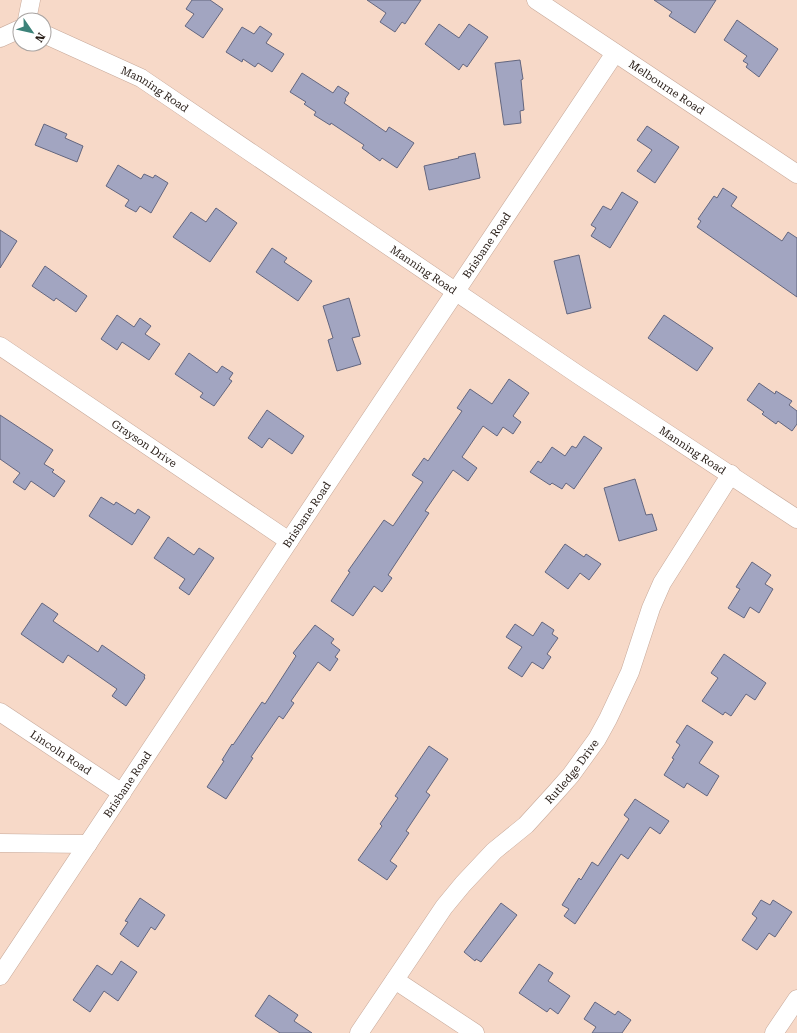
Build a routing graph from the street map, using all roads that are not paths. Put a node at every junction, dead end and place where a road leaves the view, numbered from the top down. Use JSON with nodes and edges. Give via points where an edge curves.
{"nodes":[{"id":1,"x":31,"y":0,"type":"edge"},
{"id":2,"x":536,"y":0,"type":"edge"},
{"id":3,"x":29,"y":12,"type":"edge"},
{"id":4,"x":12,"y":33,"type":"edge"},
{"id":5,"x":0,"y":38,"type":"edge"},
{"id":6,"x":52,"y":38,"type":"edge"},
{"id":7,"x":615,"y":53,"type":"junction"},
{"id":8,"x":797,"y":174,"type":"edge"},
{"id":9,"x":456,"y":291,"type":"junction"},
{"id":10,"x":0,"y":346,"type":"edge"},
{"id":11,"x":731,"y":474,"type":"junction"},
{"id":12,"x":797,"y":519,"type":"edge"},
{"id":13,"x":289,"y":541,"type":"junction"},
{"id":14,"x":0,"y":712,"type":"edge"},
{"id":15,"x":122,"y":793,"type":"junction"},
{"id":16,"x":0,"y":843,"type":"edge"},
{"id":17,"x":88,"y":844,"type":"junction"},
{"id":18,"x":0,"y":976,"type":"edge"},
{"id":19,"x":395,"y":980,"type":"junction"},
{"id":20,"x":797,"y":999,"type":"edge"},
{"id":21,"x":360,"y":1033,"type":"edge"},
{"id":22,"x":475,"y":1033,"type":"edge"},
{"id":23,"x":774,"y":1033,"type":"edge"}],
"edges":[{"from":1,"to":3,"type":"street"},
{"from":2,"to":7,"type":"street","name":"Melbourne Road"},
{"from":4,"to":5,"type":"street"},
{"from":6,"to":9,"type":"street","name":"Manning Road","via":[[141,78]]},
{"from":7,"to":8,"type":"street","name":"Melbourne Road"},
{"from":7,"to":9,"type":"street","name":"Brisbane Road"},
{"from":9,"to":11,"type":"street","name":"Manning Road","via":[[580,376]]},
{"from":9,"to":13,"type":"street","name":"Brisbane Road"},
{"from":10,"to":13,"type":"street","name":"Grayson Drive"},
{"from":11,"to":12,"type":"street","name":"Manning Road"},
{"from":11,"to":19,"type":"street","name":"Rutledge Drive","via":[[662,583],[630,672],[597,738],[571,775],[526,825],[494,850],[463,884],[439,914]]},
{"from":13,"to":15,"type":"street","name":"Brisbane Road"},
{"from":14,"to":15,"type":"street","name":"Lincoln Road"},
{"from":15,"to":17,"type":"street","name":"Brisbane Road"},
{"from":16,"to":17,"type":"street"},
{"from":17,"to":18,"type":"street","name":"Brisbane Road"},
{"from":19,"to":21,"type":"street","name":"Rutledge Drive"},
{"from":19,"to":22,"type":"street"},
{"from":20,"to":23,"type":"street"}]}
